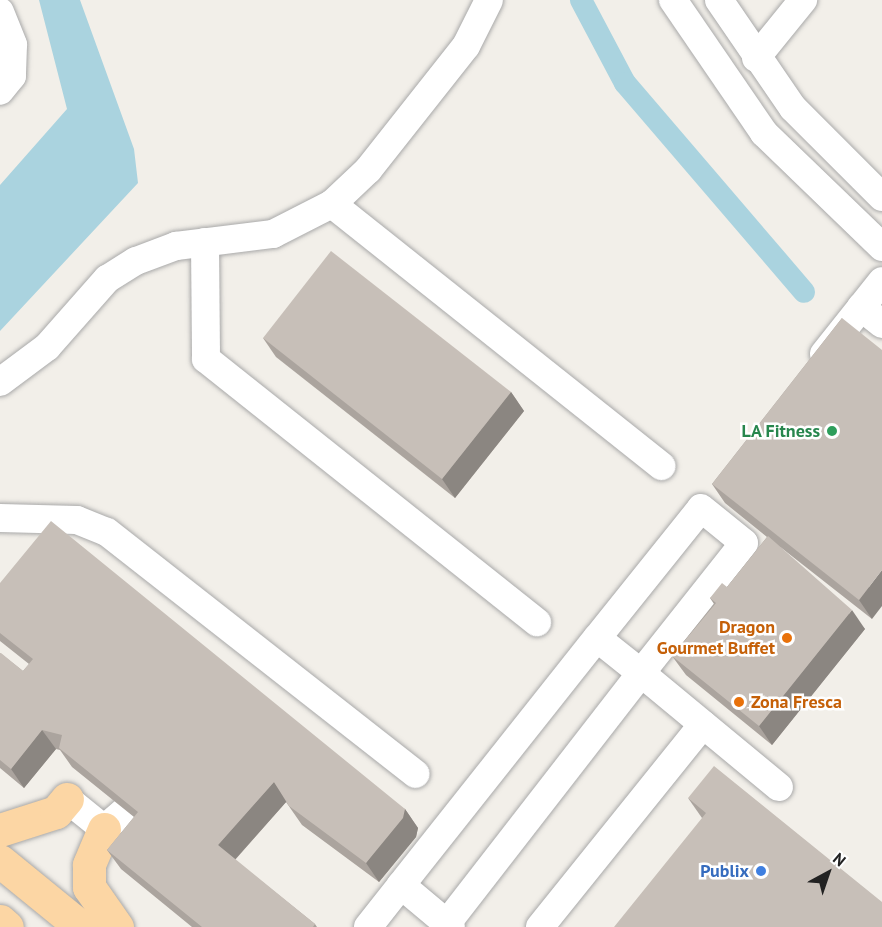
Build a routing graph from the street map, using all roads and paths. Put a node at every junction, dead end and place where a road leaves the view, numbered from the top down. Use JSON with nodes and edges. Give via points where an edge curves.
{"nodes":[{"id":1,"x":489,"y":0,"type":"edge"},
{"id":2,"x":673,"y":0,"type":"edge"},
{"id":3,"x":719,"y":0,"type":"edge"},
{"id":4,"x":801,"y":1,"type":"edge"},
{"id":5,"x":0,"y":12,"type":"edge"},
{"id":6,"x":756,"y":58,"type":"junction"},
{"id":7,"x":0,"y":91,"type":"edge"},
{"id":8,"x":882,"y":197,"type":"edge"},
{"id":9,"x":332,"y":204,"type":"junction"},
{"id":10,"x":206,"y":242,"type":"junction"},
{"id":11,"x":882,"y":247,"type":"edge"},
{"id":12,"x":882,"y":281,"type":"edge"},
{"id":13,"x":872,"y":316,"type":"edge"},
{"id":14,"x":803,"y":380,"type":"edge"},
{"id":15,"x":0,"y":382,"type":"edge"},
{"id":16,"x":661,"y":466,"type":"dead end"},
{"id":17,"x":0,"y":518,"type":"edge"},
{"id":18,"x":537,"y":622,"type":"dead end"},
{"id":19,"x":597,"y":638,"type":"junction"},
{"id":20,"x":641,"y":673,"type":"junction"},
{"id":21,"x":703,"y":724,"type":"junction"},
{"id":22,"x":416,"y":774,"type":"dead end"},
{"id":23,"x":779,"y":787,"type":"dead end"},
{"id":24,"x":67,"y":800,"type":"joint"},
{"id":25,"x":115,"y":820,"type":"joint"},
{"id":26,"x":0,"y":830,"type":"edge"},
{"id":27,"x":0,"y":861,"type":"edge"},
{"id":28,"x":400,"y":885,"type":"junction"},
{"id":29,"x":0,"y":921,"type":"edge"},
{"id":30,"x":447,"y":926,"type":"edge"},
{"id":31,"x":7,"y":927,"type":"edge"},
{"id":32,"x":81,"y":927,"type":"edge"},
{"id":33,"x":117,"y":927,"type":"edge"},
{"id":34,"x":368,"y":927,"type":"edge"},
{"id":35,"x":540,"y":927,"type":"edge"}],
"edges":[{"from":1,"to":9,"type":"street","via":[[466,46],[368,170]]},
{"from":2,"to":11,"type":"street","via":[[764,133]]},
{"from":3,"to":6,"type":"street"},
{"from":4,"to":6,"type":"street"},
{"from":5,"to":7,"type":"street","via":[[13,45],[12,76]]},
{"from":6,"to":8,"type":"street","via":[[793,108]]},
{"from":9,"to":10,"type":"street","via":[[273,234]]},
{"from":9,"to":16,"type":"street"},
{"from":10,"to":15,"type":"street","via":[[136,261],[107,279],[47,347]]},
{"from":10,"to":18,"type":"street","via":[[206,359]]},
{"from":12,"to":13,"type":"street"},
{"from":13,"to":14,"type":"street"},
{"from":17,"to":22,"type":"street","via":[[78,520],[107,532]]},
{"from":19,"to":20,"type":"street"},
{"from":19,"to":20,"type":"street","via":[[709,499],[750,535]]},
{"from":19,"to":28,"type":"street"},
{"from":20,"to":21,"type":"street"},
{"from":20,"to":30,"type":"street"},
{"from":21,"to":23,"type":"street"},
{"from":21,"to":35,"type":"street"},
{"from":24,"to":25,"type":"street"},
{"from":24,"to":26,"type":"main road","via":[[56,812]]},
{"from":25,"to":33,"type":"main road","via":[[89,865],[89,887]]},
{"from":27,"to":32,"type":"main road"},
{"from":28,"to":30,"type":"street"},
{"from":28,"to":34,"type":"street"},
{"from":29,"to":31,"type":"main road"}]}
